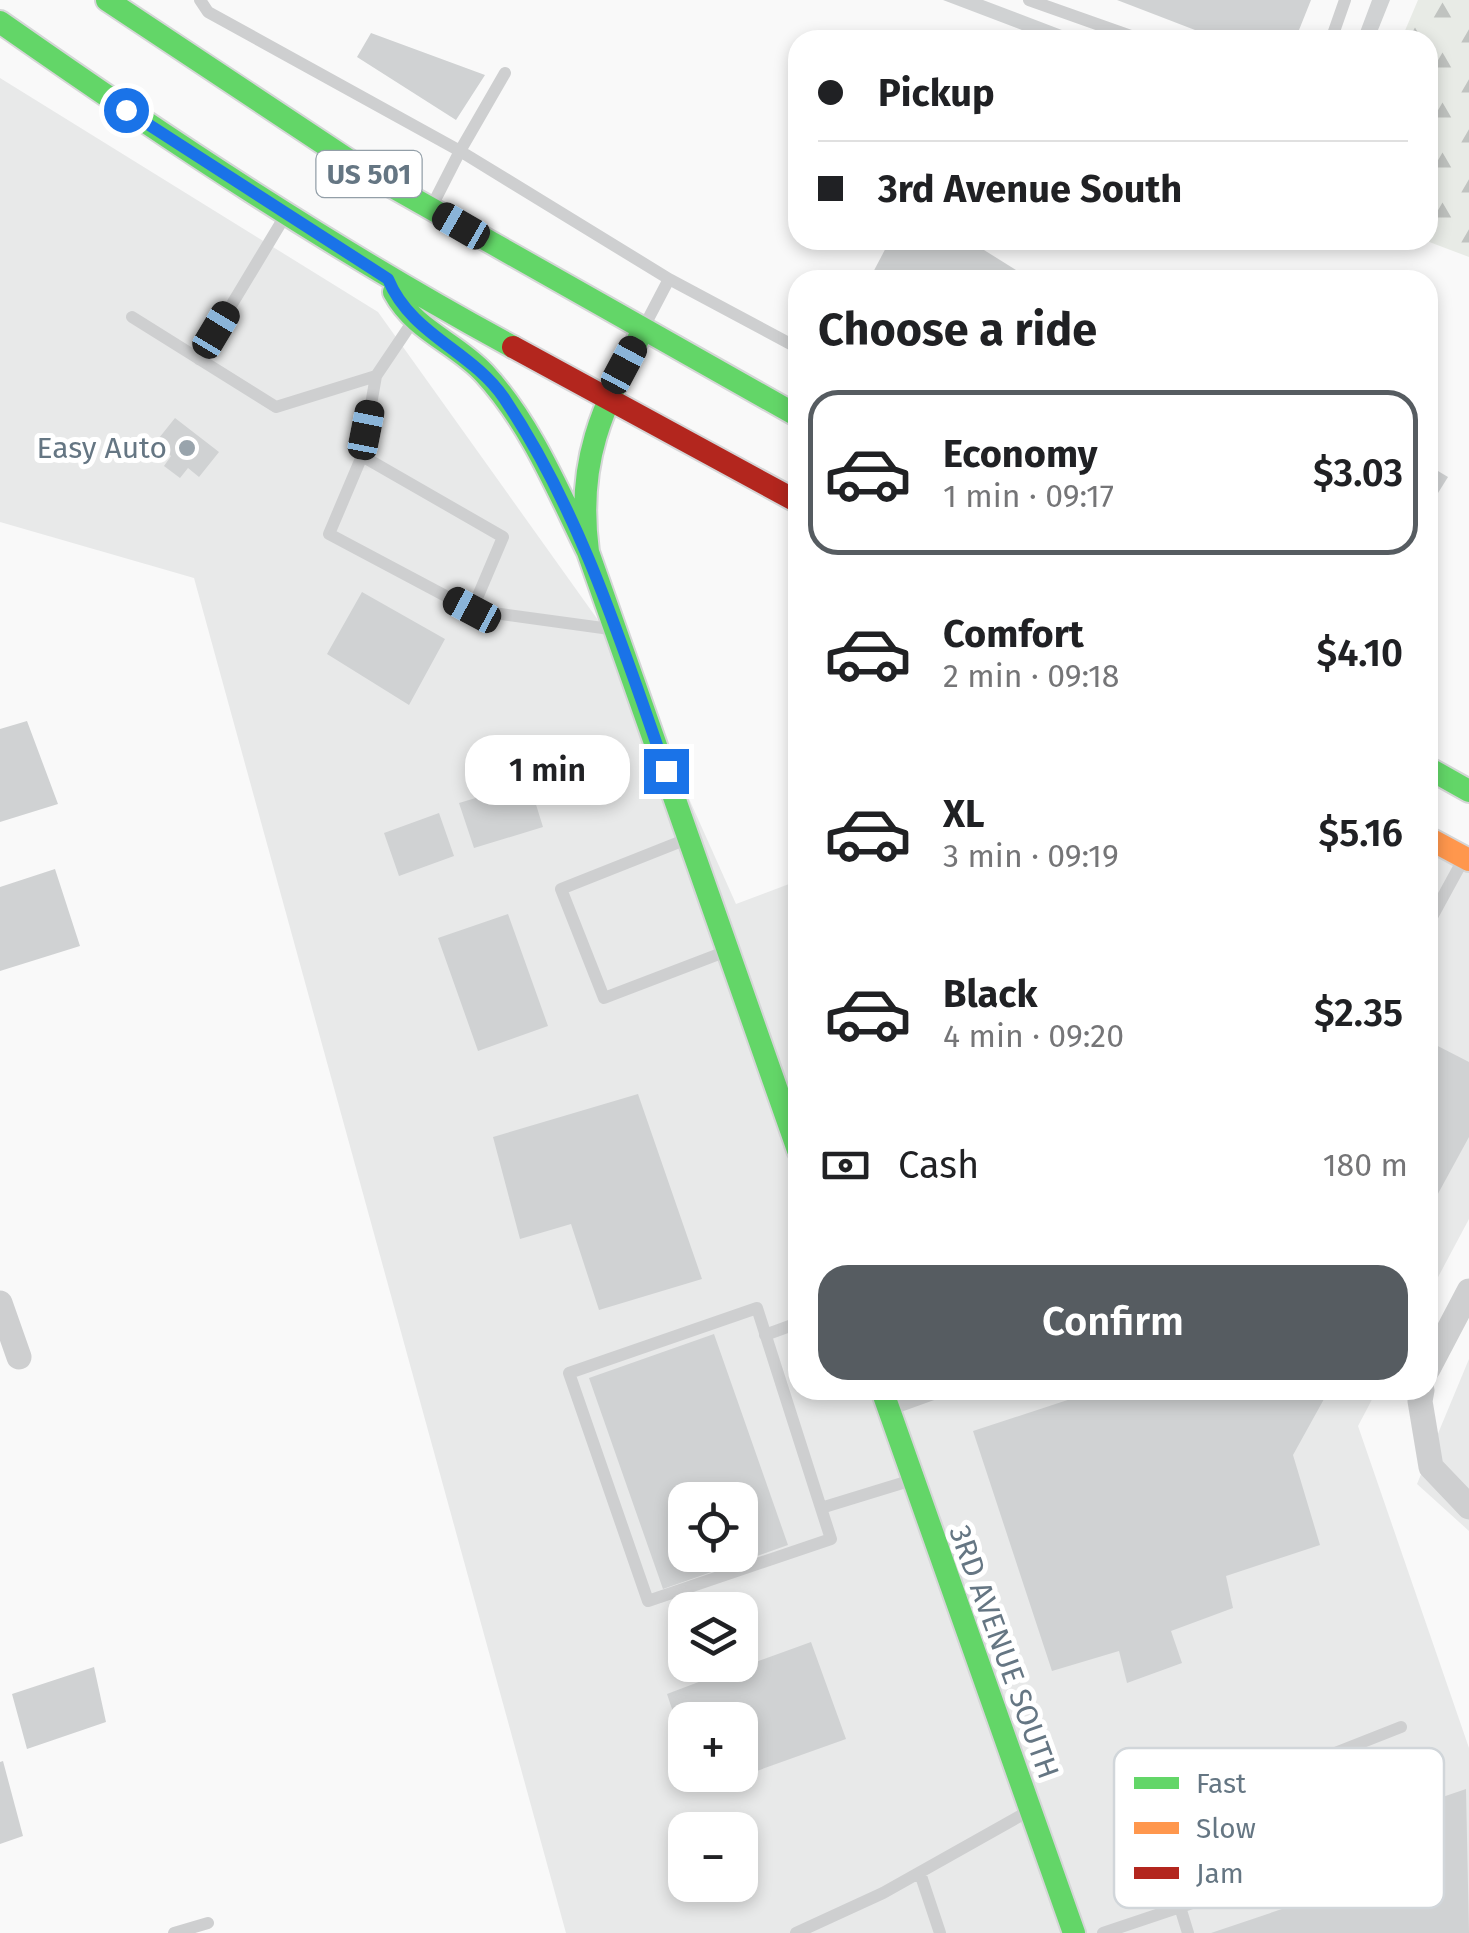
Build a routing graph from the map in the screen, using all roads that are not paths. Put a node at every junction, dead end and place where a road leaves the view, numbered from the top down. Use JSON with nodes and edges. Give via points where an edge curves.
{"nodes":[{"id":1,"x":108,"y":0,"type":"edge"},
{"id":2,"x":200,"y":0,"type":"edge"},
{"id":3,"x":1029,"y":0,"type":"edge"},
{"id":4,"x":1346,"y":0,"type":"edge"},
{"id":5,"x":0,"y":22,"type":"edge"},
{"id":6,"x":1114,"y":30,"type":"edge"},
{"id":7,"x":1335,"y":30,"type":"edge"},
{"id":8,"x":505,"y":74,"type":"dead end"},
{"id":9,"x":460,"y":151,"type":"junction"},
{"id":10,"x":430,"y":209,"type":"junction"},
{"id":11,"x":286,"y":215,"type":"junction"},
{"id":12,"x":388,"y":279,"type":"junction"},
{"id":13,"x":669,"y":279,"type":"junction"},
{"id":14,"x":132,"y":317,"type":"dead end"},
{"id":15,"x":414,"y":319,"type":"junction"},
{"id":16,"x":643,"y":330,"type":"junction"},
{"id":17,"x":788,"y":343,"type":"edge"},
{"id":18,"x":199,"y":359,"type":"junction"},
{"id":19,"x":376,"y":376,"type":"junction"},
{"id":20,"x":606,"y":400,"type":"junction"},
{"id":21,"x":788,"y":410,"type":"edge"},
{"id":22,"x":362,"y":456,"type":"junction"},
{"id":23,"x":788,"y":497,"type":"edge"},
{"id":24,"x":588,"y":552,"type":"junction"},
{"id":25,"x":472,"y":610,"type":"junction"},
{"id":26,"x":618,"y":630,"type":"junction"},
{"id":27,"x":1438,"y":774,"type":"edge"},
{"id":28,"x":1469,"y":791,"type":"edge"},
{"id":29,"x":690,"y":838,"type":"junction"},
{"id":30,"x":1438,"y":844,"type":"edge"},
{"id":31,"x":1466,"y":859,"type":"edge"},
{"id":32,"x":1438,"y":907,"type":"edge"},
{"id":33,"x":729,"y":950,"type":"junction"},
{"id":34,"x":788,"y":1121,"type":"edge"},
{"id":35,"x":1469,"y":1291,"type":"edge"},
{"id":36,"x":0,"y":1303,"type":"edge"},
{"id":37,"x":788,"y":1327,"type":"edge"},
{"id":38,"x":765,"y":1335,"type":"junction"},
{"id":39,"x":1438,"y":1350,"type":"edge"},
{"id":40,"x":19,"y":1357,"type":"dead end"},
{"id":41,"x":886,"y":1400,"type":"edge"},
{"id":42,"x":1420,"y":1400,"type":"edge"},
{"id":43,"x":911,"y":1480,"type":"junction"},
{"id":44,"x":1469,"y":1507,"type":"edge"},
{"id":45,"x":820,"y":1508,"type":"junction"},
{"id":46,"x":1401,"y":1727,"type":"dead end"},
{"id":47,"x":1348,"y":1748,"type":"edge"},
{"id":48,"x":1030,"y":1811,"type":"junction"},
{"id":49,"x":920,"y":1873,"type":"junction"},
{"id":50,"x":1177,"y":1908,"type":"edge"},
{"id":51,"x":1180,"y":1908,"type":"edge"},
{"id":52,"x":208,"y":1923,"type":"dead end"},
{"id":53,"x":174,"y":1933,"type":"edge"},
{"id":54,"x":796,"y":1933,"type":"edge"},
{"id":55,"x":940,"y":1933,"type":"edge"},
{"id":56,"x":1074,"y":1933,"type":"edge"},
{"id":57,"x":1104,"y":1933,"type":"edge"},
{"id":58,"x":1188,"y":1933,"type":"edge"}],
"edges":[{"from":1,"to":10,"type":"main road","number":"US 501"},
{"from":2,"to":9,"type":"lane","via":[[208,12]]},
{"from":3,"to":6,"type":"lane"},
{"from":4,"to":7,"type":"lane"},
{"from":5,"to":11,"type":"main road","number":"US 501"},
{"from":8,"to":9,"type":"lane"},
{"from":9,"to":10,"type":"lane"},
{"from":9,"to":13,"type":"lane"},
{"from":10,"to":16,"type":"main road","number":"US 501"},
{"from":11,"to":12,"type":"main road","number":"US 501"},
{"from":11,"to":18,"type":"lane"},
{"from":12,"to":15,"type":"main road"},
{"from":12,"to":20,"type":"main road","number":"US 501"},
{"from":13,"to":16,"type":"lane"},
{"from":13,"to":17,"type":"lane"},
{"from":14,"to":18,"type":"lane"},
{"from":15,"to":19,"type":"lane"},
{"from":15,"to":24,"type":"main road","via":[[480,369],[501,394]]},
{"from":16,"to":20,"type":"main road"},
{"from":16,"to":21,"type":"main road","number":"US 501"},
{"from":18,"to":19,"type":"lane","via":[[276,407]]},
{"from":19,"to":22,"type":"lane"},
{"from":20,"to":23,"type":"main road","number":"US 501"},
{"from":20,"to":24,"type":"main road","via":[[586,449],[580,508]]},
{"from":22,"to":25,"type":"lane","via":[[503,537]]},
{"from":22,"to":25,"type":"lane","via":[[329,534]]},
{"from":24,"to":26,"type":"main road"},
{"from":25,"to":26,"type":"lane"},
{"from":26,"to":29,"type":"main road"},
{"from":27,"to":28,"type":"main road"},
{"from":29,"to":33,"type":"main road"},
{"from":29,"to":33,"type":"lane","via":[[560,889],[604,998]]},
{"from":30,"to":31,"type":"main road"},
{"from":31,"to":32,"type":"lane"},
{"from":33,"to":34,"type":"main road"},
{"from":35,"to":39,"type":"street"},
{"from":36,"to":40,"type":"street"},
{"from":37,"to":38,"type":"lane"},
{"from":38,"to":45,"type":"lane"},
{"from":38,"to":45,"type":"lane","via":[[757,1308],[569,1372],[648,1601],[831,1539]]},
{"from":41,"to":43,"type":"main road","name":"3RD AVENUE SOUTH"},
{"from":42,"to":44,"type":"street","via":[[1430,1467]]},
{"from":43,"to":45,"type":"lane"},
{"from":43,"to":48,"type":"main road","name":"3RD AVENUE SOUTH"},
{"from":46,"to":47,"type":"lane"},
{"from":48,"to":49,"type":"lane"},
{"from":48,"to":56,"type":"main road","name":"3RD AVENUE SOUTH"},
{"from":49,"to":54,"type":"lane"},
{"from":49,"to":55,"type":"lane"},
{"from":50,"to":57,"type":"lane"},
{"from":51,"to":58,"type":"lane"},
{"from":52,"to":53,"type":"lane"}]}
